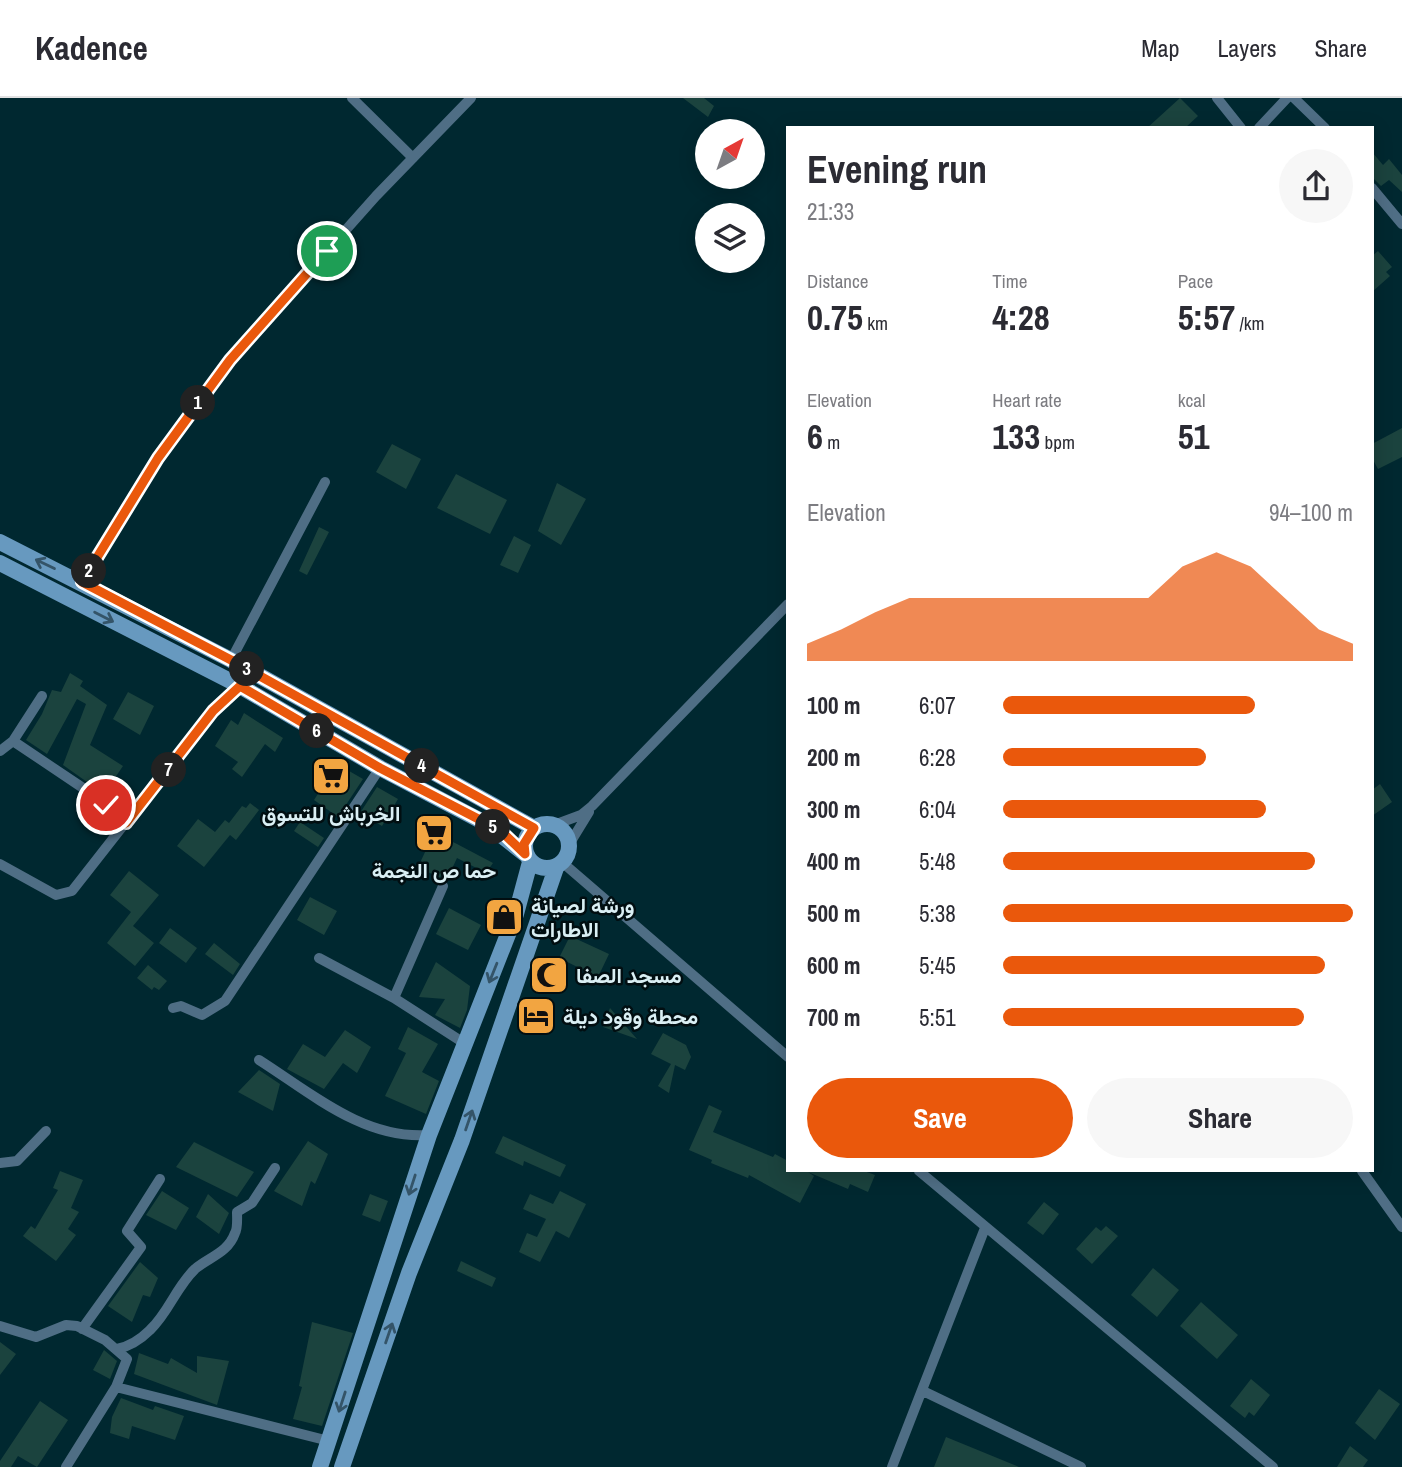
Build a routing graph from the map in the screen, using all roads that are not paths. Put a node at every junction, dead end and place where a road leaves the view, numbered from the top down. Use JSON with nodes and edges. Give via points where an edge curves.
{"nodes":[{"id":1,"x":352,"y":98,"type":"edge"},
{"id":2,"x":471,"y":98,"type":"edge"},
{"id":3,"x":1217,"y":98,"type":"edge"},
{"id":4,"x":1287,"y":98,"type":"edge"},
{"id":5,"x":1294,"y":98,"type":"edge"},
{"id":6,"x":1239,"y":126,"type":"edge"},
{"id":7,"x":1261,"y":126,"type":"edge"},
{"id":8,"x":1323,"y":126,"type":"edge"},
{"id":9,"x":413,"y":159,"type":"junction"},
{"id":10,"x":1374,"y":190,"type":"edge"},
{"id":11,"x":1402,"y":224,"type":"edge"},
{"id":12,"x":325,"y":482,"type":"dead end"},
{"id":13,"x":0,"y":542,"type":"edge"},
{"id":14,"x":22,"y":553,"type":"junction"},
{"id":15,"x":6,"y":566,"type":"edge"},
{"id":16,"x":82,"y":582,"type":"junction"},
{"id":17,"x":786,"y":606,"type":"edge"},
{"id":18,"x":231,"y":660,"type":"junction"},
{"id":19,"x":240,"y":686,"type":"junction"},
{"id":20,"x":42,"y":696,"type":"dead end"},
{"id":21,"x":13,"y":741,"type":"junction"},
{"id":22,"x":0,"y":751,"type":"edge"},
{"id":23,"x":380,"y":768,"type":"junction"},
{"id":24,"x":592,"y":806,"type":"junction"},
{"id":25,"x":126,"y":823,"type":"junction"},
{"id":26,"x":554,"y":825,"type":"junction"},
{"id":27,"x":534,"y":828,"type":"junction"},
{"id":28,"x":569,"y":843,"type":"junction"},
{"id":29,"x":528,"y":858,"type":"junction"},
{"id":30,"x":0,"y":864,"type":"edge"},
{"id":31,"x":559,"y":865,"type":"junction"},
{"id":32,"x":443,"y":886,"type":"dead end"},
{"id":33,"x":319,"y":958,"type":"dead end"},
{"id":34,"x":394,"y":998,"type":"junction"},
{"id":35,"x":173,"y":1008,"type":"dead end"},
{"id":36,"x":464,"y":1044,"type":"junction"},
{"id":37,"x":786,"y":1055,"type":"edge"},
{"id":38,"x":259,"y":1060,"type":"dead end"},
{"id":39,"x":46,"y":1131,"type":"dead end"},
{"id":40,"x":429,"y":1135,"type":"junction"},
{"id":41,"x":0,"y":1163,"type":"edge"},
{"id":42,"x":275,"y":1168,"type":"dead end"},
{"id":43,"x":920,"y":1172,"type":"edge"},
{"id":44,"x":1363,"y":1172,"type":"edge"},
{"id":45,"x":160,"y":1179,"type":"dead end"},
{"id":46,"x":1402,"y":1227,"type":"edge"},
{"id":47,"x":985,"y":1228,"type":"junction"},
{"id":48,"x":0,"y":1326,"type":"edge"},
{"id":49,"x":82,"y":1329,"type":"junction"},
{"id":50,"x":117,"y":1349,"type":"junction"},
{"id":51,"x":116,"y":1387,"type":"junction"},
{"id":52,"x":923,"y":1391,"type":"junction"},
{"id":53,"x":329,"y":1441,"type":"junction"},
{"id":54,"x":66,"y":1467,"type":"edge"},
{"id":55,"x":320,"y":1467,"type":"edge"},
{"id":56,"x":342,"y":1467,"type":"edge"},
{"id":57,"x":892,"y":1467,"type":"edge"},
{"id":58,"x":1082,"y":1467,"type":"edge"},
{"id":59,"x":1273,"y":1467,"type":"edge"}],
"edges":[{"from":1,"to":9,"type":"street"},
{"from":2,"to":9,"type":"street"},
{"from":3,"to":6,"type":"street"},
{"from":4,"to":7,"type":"street"},
{"from":5,"to":8,"type":"street"},
{"from":9,"to":16,"type":"street","via":[[230,360],[158,458]]},
{"from":10,"to":11,"type":"street"},
{"from":12,"to":18,"type":"street"},
{"from":13,"to":14,"type":"main road"},
{"from":14,"to":15,"type":"main road"},
{"from":16,"to":14,"type":"main road","one_way":true},
{"from":15,"to":19,"type":"main road","one_way":true},
{"from":16,"to":18,"type":"main road"},
{"from":17,"to":24,"type":"street"},
{"from":18,"to":27,"type":"main road"},
{"from":19,"to":23,"type":"main road"},
{"from":19,"to":25,"type":"street","via":[[213,711]]},
{"from":20,"to":21,"type":"street"},
{"from":21,"to":22,"type":"street"},
{"from":21,"to":25,"type":"street"},
{"from":23,"to":29,"type":"main road","via":[[488,824]]},
{"from":23,"to":35,"type":"street","via":[[225,1001],[202,1015],[181,1006]]},
{"from":24,"to":26,"type":"street","via":[[582,815]]},
{"from":24,"to":28,"type":"street"},
{"from":25,"to":30,"type":"street","via":[[65,895],[56,895]]},
{"from":26,"to":27,"type":"main road"},
{"from":26,"to":28,"type":"main road","via":[[565,832]]},
{"from":27,"to":29,"type":"main road","via":[[524,844]]},
{"from":28,"to":31,"type":"main road","via":[[568,855]]},
{"from":29,"to":31,"type":"main road","via":[[544,869]]},
{"from":29,"to":36,"type":"main road","one_way":true,"via":[[516,914]]},
{"from":31,"to":37,"type":"street"},
{"from":56,"to":31,"type":"main road","one_way":true},
{"from":32,"to":34,"type":"street"},
{"from":33,"to":34,"type":"street"},
{"from":34,"to":36,"type":"street"},
{"from":36,"to":40,"type":"main road"},
{"from":38,"to":40,"type":"street","via":[[367,1126],[393,1135]]},
{"from":39,"to":41,"type":"street","via":[[16,1161]]},
{"from":40,"to":53,"type":"main road","one_way":true},
{"from":42,"to":50,"type":"street","via":[[253,1203],[237,1212],[236,1233],[220,1254],[198,1267],[176,1290],[152,1328],[132,1346]]},
{"from":43,"to":47,"type":"street"},
{"from":44,"to":46,"type":"street"},
{"from":45,"to":49,"type":"street","via":[[127,1231],[141,1247]]},
{"from":47,"to":52,"type":"street"},
{"from":47,"to":59,"type":"street"},
{"from":48,"to":49,"type":"street","via":[[36,1337],[66,1325]]},
{"from":49,"to":50,"type":"street"},
{"from":50,"to":51,"type":"street","via":[[127,1359]]},
{"from":51,"to":53,"type":"street"},
{"from":51,"to":54,"type":"street"},
{"from":52,"to":57,"type":"street"},
{"from":52,"to":58,"type":"street"},
{"from":53,"to":55,"type":"main road"}]}
